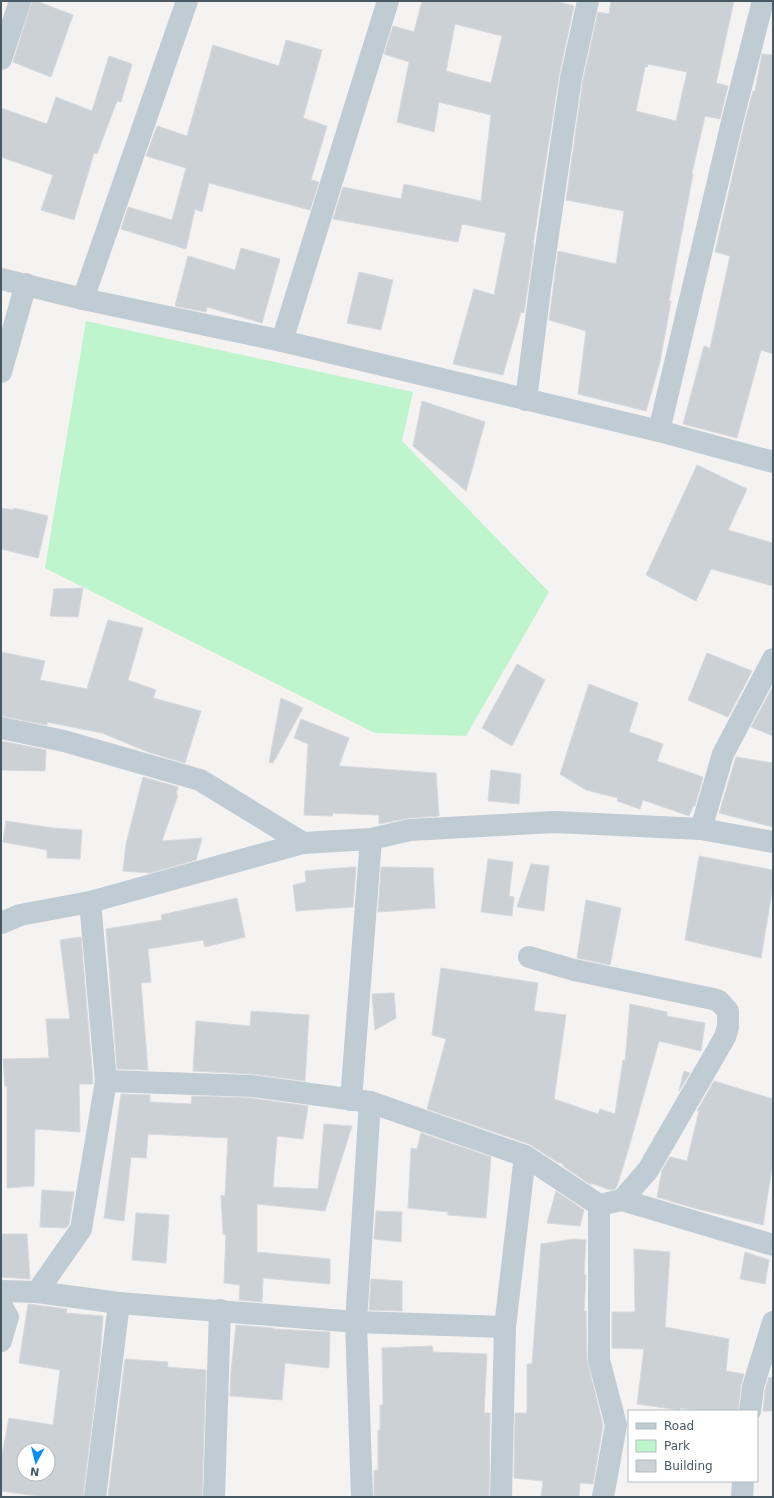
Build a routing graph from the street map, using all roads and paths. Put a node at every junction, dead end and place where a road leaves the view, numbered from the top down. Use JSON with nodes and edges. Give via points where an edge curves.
{"nodes":[{"id":1,"x":20,"y":1,"type":"edge"},
{"id":2,"x":187,"y":1,"type":"edge"},
{"id":3,"x":388,"y":1,"type":"edge"},
{"id":4,"x":588,"y":1,"type":"edge"},
{"id":5,"x":763,"y":1,"type":"edge"},
{"id":6,"x":1,"y":59,"type":"edge"},
{"id":7,"x":1,"y":279,"type":"edge"},
{"id":8,"x":26,"y":284,"type":"junction"},
{"id":9,"x":83,"y":299,"type":"junction"},
{"id":10,"x":282,"y":341,"type":"junction"},
{"id":11,"x":1,"y":372,"type":"edge"},
{"id":12,"x":526,"y":400,"type":"junction"},
{"id":13,"x":659,"y":431,"type":"junction"},
{"id":14,"x":773,"y":462,"type":"edge"},
{"id":15,"x":773,"y":659,"type":"edge"},
{"id":16,"x":1,"y":728,"type":"edge"},
{"id":17,"x":701,"y":829,"type":"junction"},
{"id":18,"x":371,"y":838,"type":"junction"},
{"id":19,"x":773,"y":842,"type":"edge"},
{"id":20,"x":303,"y":843,"type":"junction"},
{"id":21,"x":90,"y":902,"type":"junction"},
{"id":22,"x":1,"y":924,"type":"edge"},
{"id":23,"x":529,"y":958,"type":"dead end"},
{"id":24,"x":106,"y":1081,"type":"junction"},
{"id":25,"x":360,"y":1101,"type":"junction"},
{"id":26,"x":525,"y":1156,"type":"junction"},
{"id":27,"x":622,"y":1200,"type":"junction"},
{"id":28,"x":599,"y":1205,"type":"junction"},
{"id":29,"x":773,"y":1245,"type":"edge"},
{"id":30,"x":1,"y":1291,"type":"edge"},
{"id":31,"x":37,"y":1292,"type":"junction"},
{"id":32,"x":119,"y":1303,"type":"junction"},
{"id":33,"x":1,"y":1305,"type":"edge"},
{"id":34,"x":220,"y":1310,"type":"junction"},
{"id":35,"x":356,"y":1322,"type":"junction"},
{"id":36,"x":773,"y":1322,"type":"edge"},
{"id":37,"x":505,"y":1327,"type":"junction"},
{"id":38,"x":1,"y":1341,"type":"edge"},
{"id":39,"x":750,"y":1410,"type":"edge"},
{"id":40,"x":743,"y":1482,"type":"edge"},
{"id":41,"x":95,"y":1497,"type":"edge"},
{"id":42,"x":214,"y":1497,"type":"edge"},
{"id":43,"x":362,"y":1497,"type":"edge"},
{"id":44,"x":501,"y":1497,"type":"edge"},
{"id":45,"x":603,"y":1497,"type":"edge"},
{"id":46,"x":742,"y":1497,"type":"edge"}],
"edges":[{"from":1,"to":6,"type":"street"},
{"from":2,"to":9,"type":"street"},
{"from":3,"to":10,"type":"street"},
{"from":4,"to":12,"type":"street","via":[[571,78]]},
{"from":5,"to":13,"type":"street"},
{"from":7,"to":8,"type":"street"},
{"from":8,"to":9,"type":"street"},
{"from":8,"to":11,"type":"street"},
{"from":9,"to":10,"type":"street"},
{"from":10,"to":12,"type":"street"},
{"from":12,"to":13,"type":"street"},
{"from":13,"to":14,"type":"street"},
{"from":15,"to":17,"type":"street","via":[[723,754]]},
{"from":16,"to":20,"type":"street","via":[[64,741],[200,780]]},
{"from":17,"to":18,"type":"street","via":[[555,822],[410,830]]},
{"from":17,"to":19,"type":"street"},
{"from":18,"to":20,"type":"street"},
{"from":18,"to":25,"type":"street"},
{"from":20,"to":21,"type":"street"},
{"from":21,"to":22,"type":"street","via":[[20,915]]},
{"from":21,"to":24,"type":"street"},
{"from":23,"to":27,"type":"street","via":[[713,999],[720,1001],[728,1011],[725,1037],[648,1170]]},
{"from":24,"to":25,"type":"street","via":[[252,1086]]},
{"from":24,"to":31,"type":"street","via":[[81,1229]]},
{"from":25,"to":26,"type":"street"},
{"from":25,"to":35,"type":"street"},
{"from":26,"to":28,"type":"street"},
{"from":26,"to":37,"type":"street"},
{"from":27,"to":28,"type":"street"},
{"from":27,"to":29,"type":"street"},
{"from":28,"to":45,"type":"street","via":[[599,1360],[616,1425]]},
{"from":30,"to":31,"type":"street"},
{"from":31,"to":32,"type":"street"},
{"from":32,"to":34,"type":"street"},
{"from":32,"to":41,"type":"street"},
{"from":33,"to":38,"type":"street","via":[[8,1317]]},
{"from":34,"to":35,"type":"street"},
{"from":34,"to":42,"type":"street"},
{"from":35,"to":37,"type":"street"},
{"from":35,"to":43,"type":"street"},
{"from":36,"to":39,"type":"street","via":[[753,1387]]},
{"from":37,"to":44,"type":"street"},
{"from":40,"to":46,"type":"street"}]}
